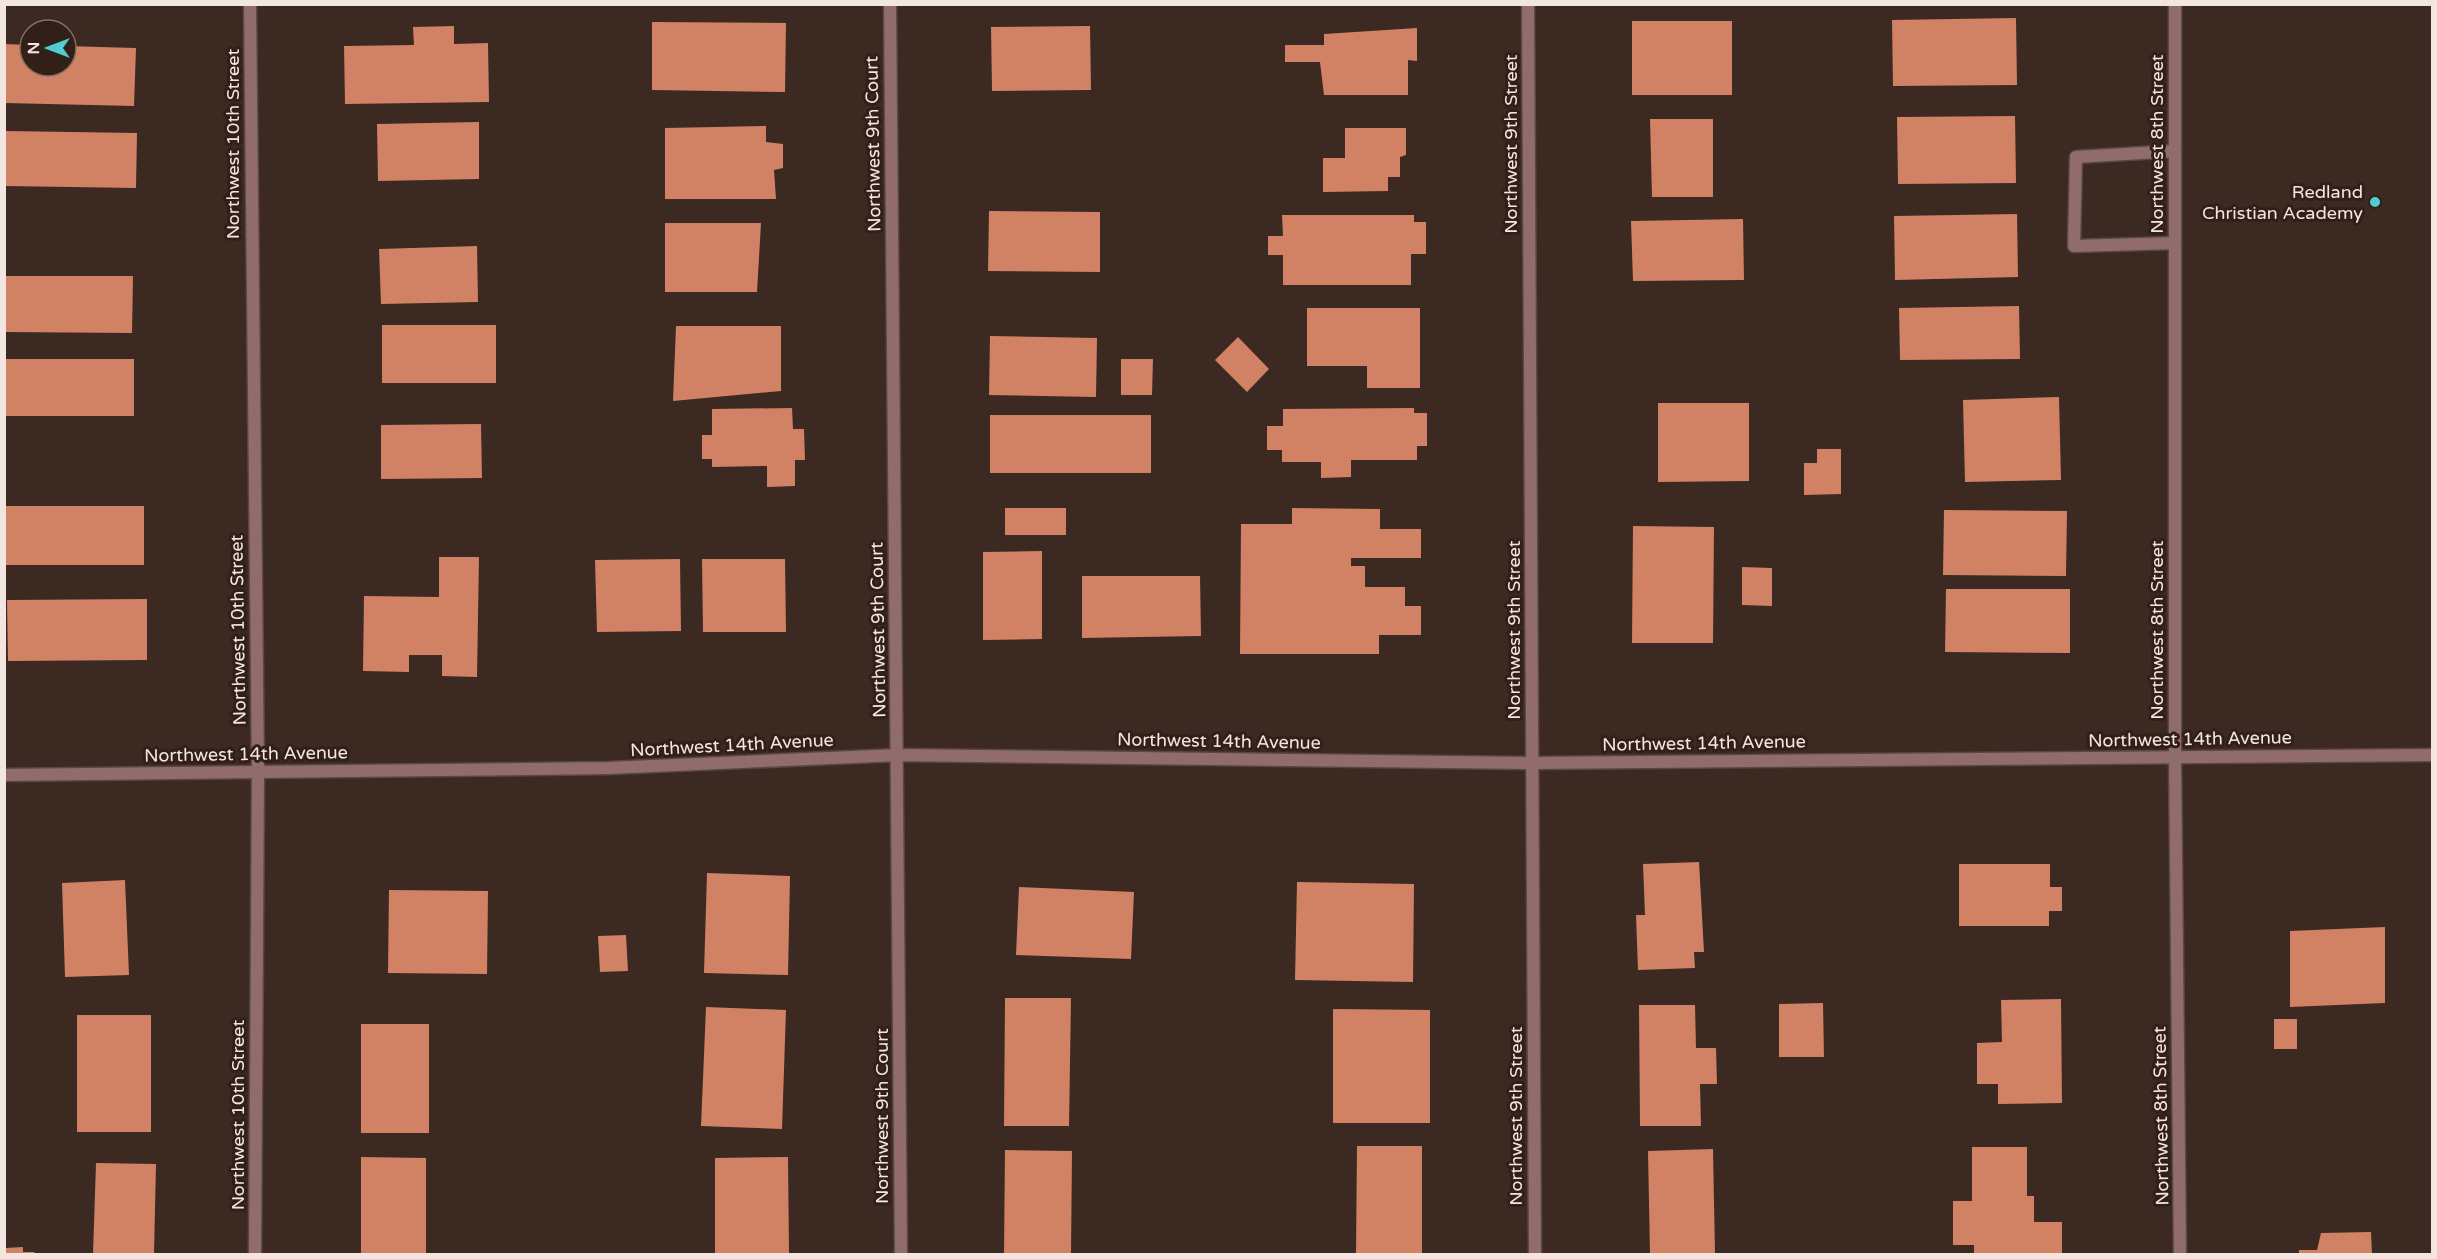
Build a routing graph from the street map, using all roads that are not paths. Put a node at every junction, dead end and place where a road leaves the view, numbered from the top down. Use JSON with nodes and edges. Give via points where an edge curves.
{"nodes":[{"id":1,"x":250,"y":4,"type":"edge"},
{"id":2,"x":890,"y":4,"type":"edge"},
{"id":3,"x":1528,"y":4,"type":"edge"},
{"id":4,"x":2175,"y":4,"type":"edge"},
{"id":5,"x":2175,"y":152,"type":"junction"},
{"id":6,"x":2175,"y":243,"type":"junction"},
{"id":7,"x":898,"y":755,"type":"junction"},
{"id":8,"x":2433,"y":755,"type":"edge"},
{"id":9,"x":2175,"y":758,"type":"junction"},
{"id":10,"x":1533,"y":763,"type":"junction"},
{"id":11,"x":258,"y":772,"type":"junction"},
{"id":12,"x":4,"y":775,"type":"edge"},
{"id":13,"x":255,"y":1254,"type":"edge"},
{"id":14,"x":901,"y":1254,"type":"edge"},
{"id":15,"x":1534,"y":1254,"type":"edge"},
{"id":16,"x":2180,"y":1254,"type":"edge"}],
"edges":[{"from":1,"to":11,"type":"street","name":"Northwest 10th Street"},
{"from":2,"to":7,"type":"street","name":"Northwest 9th Court"},
{"from":3,"to":10,"type":"street","name":"Northwest 9th Street"},
{"from":4,"to":5,"type":"street","name":"Northwest 8th Street"},
{"from":5,"to":6,"type":"street","name":"Northwest 8th Street"},
{"from":5,"to":6,"type":"street","via":[[2076,157],[2074,246]]},
{"from":6,"to":9,"type":"street","name":"Northwest 8th Street"},
{"from":7,"to":10,"type":"street","name":"Northwest 14th Avenue"},
{"from":7,"to":11,"type":"street","name":"Northwest 14th Avenue","via":[[609,768]]},
{"from":7,"to":14,"type":"street","name":"Northwest 9th Court"},
{"from":8,"to":9,"type":"street","name":"Northwest 14th Avenue"},
{"from":9,"to":10,"type":"street","name":"Northwest 14th Avenue"},
{"from":9,"to":16,"type":"street","name":"Northwest 8th Street"},
{"from":10,"to":15,"type":"street","name":"Northwest 9th Street"},
{"from":11,"to":12,"type":"street","name":"Northwest 14th Avenue"},
{"from":11,"to":13,"type":"street","name":"Northwest 10th Street"}]}
